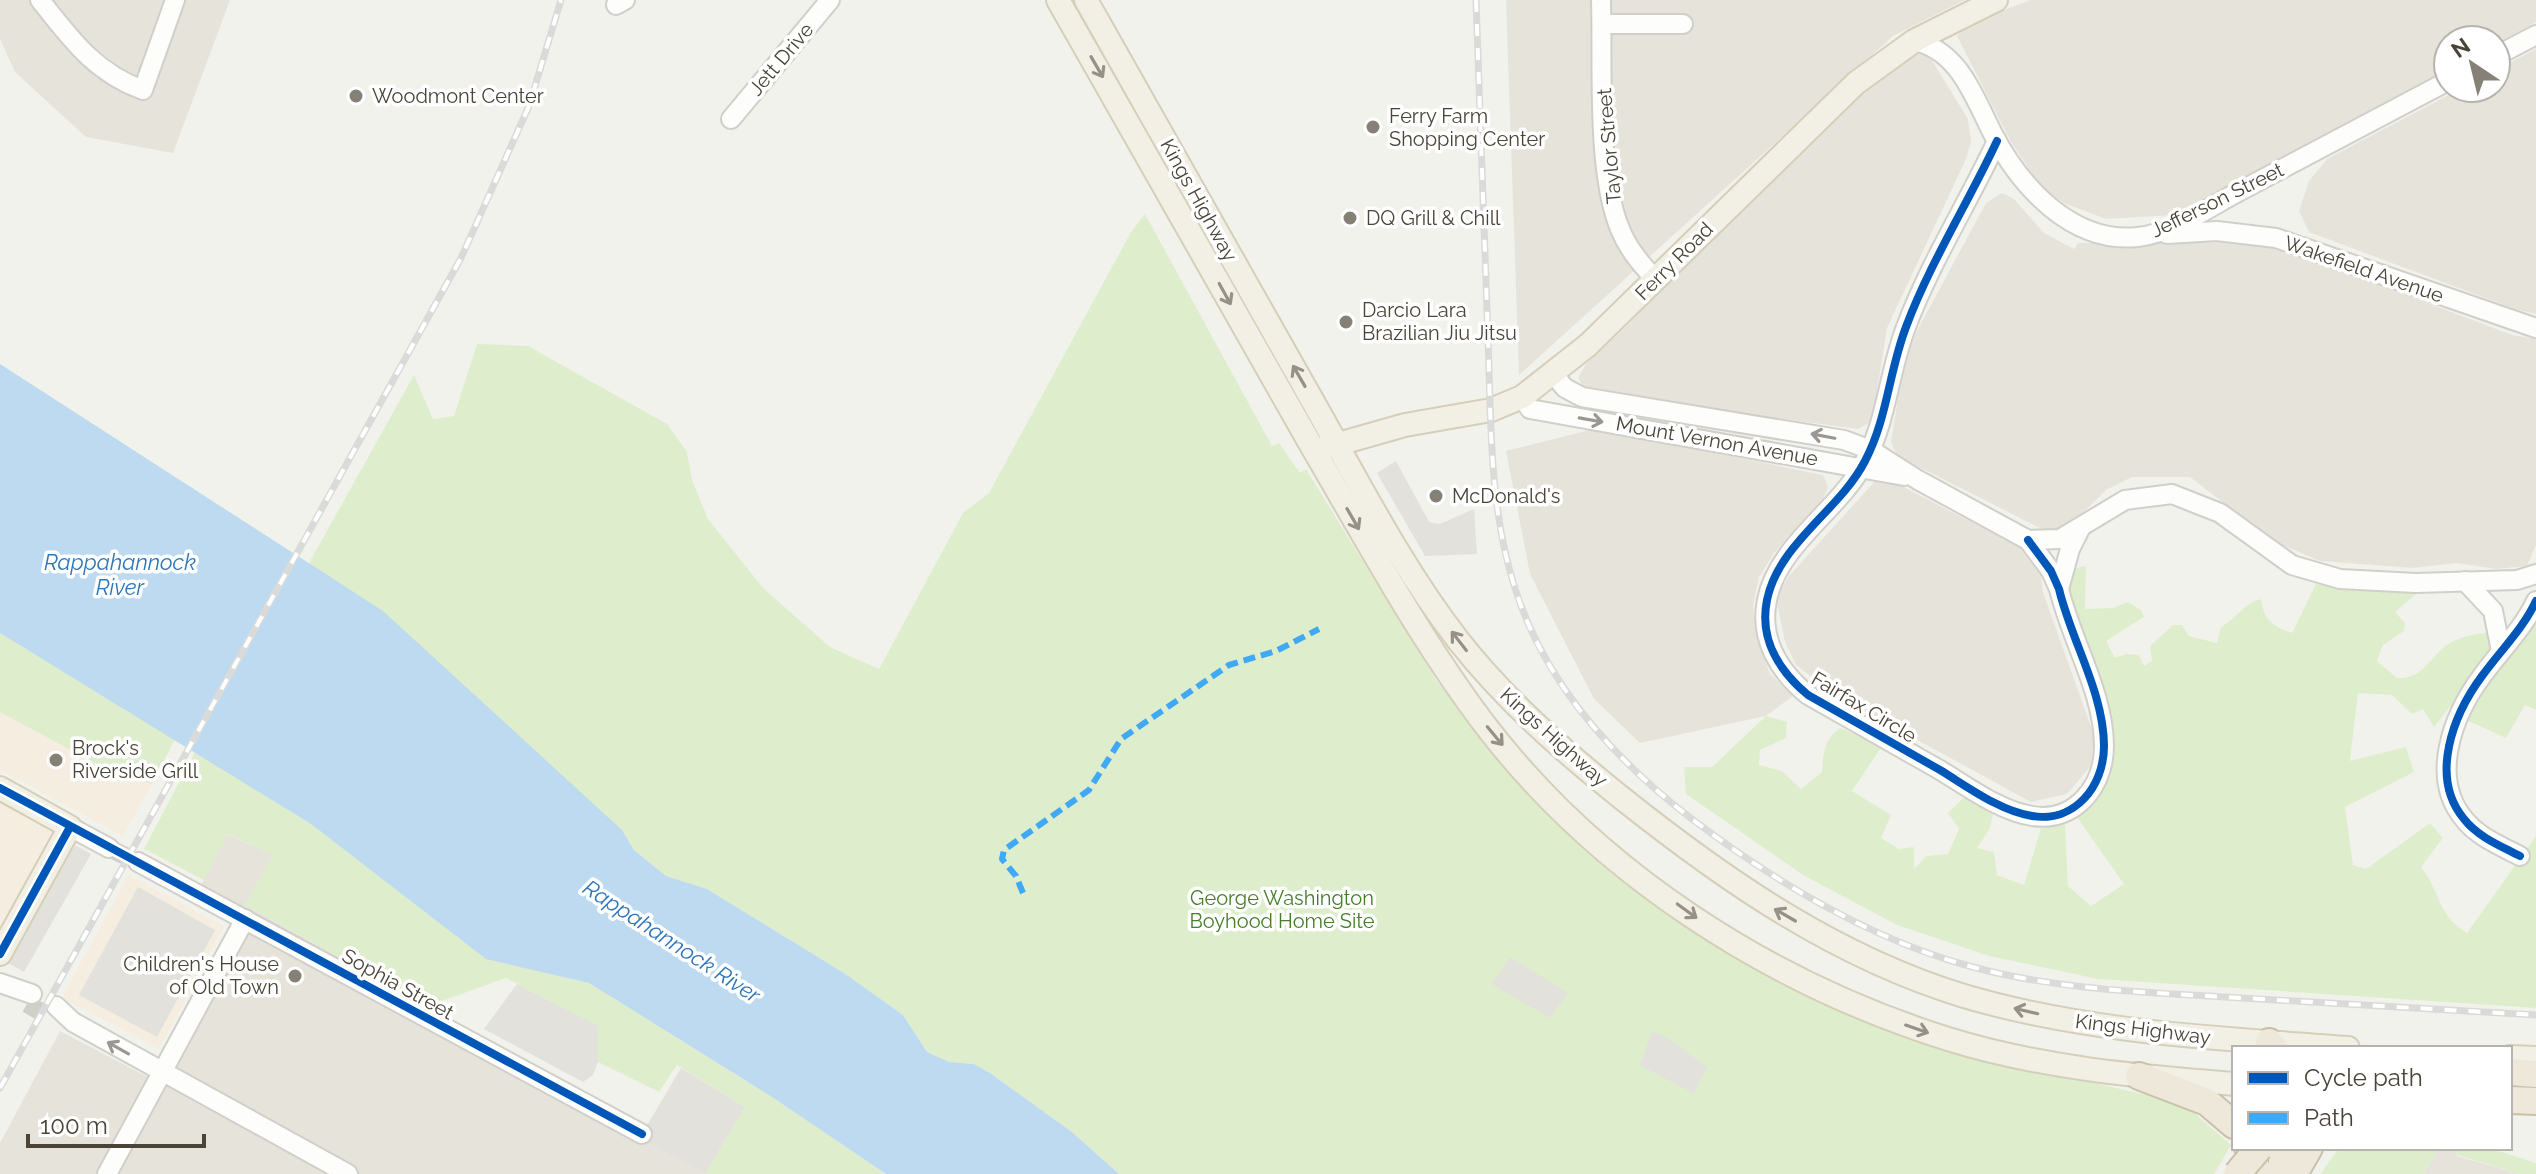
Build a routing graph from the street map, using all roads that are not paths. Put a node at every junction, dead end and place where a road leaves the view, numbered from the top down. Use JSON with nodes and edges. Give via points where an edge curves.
{"nodes":[{"id":1,"x":40,"y":0,"type":"edge"},
{"id":2,"x":175,"y":0,"type":"edge"},
{"id":3,"x":830,"y":0,"type":"edge"},
{"id":4,"x":1058,"y":0,"type":"edge"},
{"id":5,"x":1086,"y":0,"type":"edge"},
{"id":6,"x":1601,"y":0,"type":"edge"},
{"id":7,"x":1996,"y":0,"type":"edge"},
{"id":8,"x":1602,"y":24,"type":"junction"},
{"id":9,"x":1683,"y":24,"type":"dead end"},
{"id":10,"x":2536,"y":35,"type":"edge"},
{"id":11,"x":1914,"y":41,"type":"junction"},
{"id":12,"x":2512,"y":48,"type":"edge"},
{"id":13,"x":2432,"y":89,"type":"edge"},
{"id":14,"x":731,"y":119,"type":"dead end"},
{"id":15,"x":1997,"y":141,"type":"junction"},
{"id":16,"x":2140,"y":237,"type":"junction"},
{"id":17,"x":1655,"y":279,"type":"junction"},
{"id":18,"x":2536,"y":328,"type":"edge"},
{"id":19,"x":1553,"y":374,"type":"junction"},
{"id":20,"x":1522,"y":397,"type":"junction"},
{"id":21,"x":1337,"y":444,"type":"junction"},
{"id":22,"x":1315,"y":451,"type":"junction"},
{"id":23,"x":1867,"y":458,"type":"junction"},
{"id":24,"x":2081,"y":527,"type":"junction"},
{"id":25,"x":2028,"y":540,"type":"junction"},
{"id":26,"x":2536,"y":574,"type":"edge"},
{"id":27,"x":2465,"y":581,"type":"junction"},
{"id":28,"x":2059,"y":589,"type":"junction"},
{"id":29,"x":2536,"y":601,"type":"edge"},
{"id":30,"x":2501,"y":651,"type":"junction"},
{"id":31,"x":0,"y":788,"type":"edge"},
{"id":32,"x":70,"y":827,"type":"junction"},
{"id":33,"x":109,"y":848,"type":"tunnel mouth"},
{"id":34,"x":2520,"y":856,"type":"dead end"},
{"id":35,"x":138,"y":862,"type":"tunnel mouth"},
{"id":36,"x":245,"y":919,"type":"junction"},
{"id":37,"x":0,"y":954,"type":"edge"},
{"id":38,"x":0,"y":984,"type":"edge"},
{"id":39,"x":30,"y":999,"type":"tunnel mouth"},
{"id":40,"x":53,"y":1012,"type":"tunnel mouth"},
{"id":41,"x":2272,"y":1045,"type":"edge"},
{"id":42,"x":2297,"y":1046,"type":"edge"},
{"id":43,"x":2512,"y":1057,"type":"edge"},
{"id":44,"x":2536,"y":1058,"type":"edge"},
{"id":45,"x":2512,"y":1072,"type":"edge"},
{"id":46,"x":163,"y":1073,"type":"junction"},
{"id":47,"x":2536,"y":1074,"type":"edge"},
{"id":48,"x":2139,"y":1076,"type":"junction"},
{"id":49,"x":2232,"y":1084,"type":"edge"},
{"id":50,"x":2512,"y":1100,"type":"edge"},
{"id":51,"x":2536,"y":1101,"type":"edge"},
{"id":52,"x":2232,"y":1123,"type":"edge"},
{"id":53,"x":642,"y":1134,"type":"dead end"},
{"id":54,"x":2249,"y":1150,"type":"edge"},
{"id":55,"x":2257,"y":1150,"type":"edge"},
{"id":56,"x":2283,"y":1150,"type":"edge"},
{"id":57,"x":2308,"y":1150,"type":"edge"},
{"id":58,"x":342,"y":1173,"type":"edge"},
{"id":59,"x":107,"y":1174,"type":"edge"},
{"id":60,"x":2237,"y":1174,"type":"edge"},
{"id":61,"x":2259,"y":1174,"type":"edge"},
{"id":62,"x":2281,"y":1174,"type":"edge"},
{"id":63,"x":2294,"y":1174,"type":"edge"}],
"edges":[{"from":1,"to":2,"type":"street","via":[[95,65],[143,90]]},
{"from":3,"to":14,"type":"street","name":"Jett Drive"},
{"from":4,"to":22,"type":"main road","name":"Kings Highway","one_way":true},
{"from":21,"to":5,"type":"main road","name":"Kings Highway","one_way":true},
{"from":6,"to":8,"type":"street","name":"Taylor Street"},
{"from":7,"to":11,"type":"main road","name":"Ferry Road"},
{"from":8,"to":9,"type":"street"},
{"from":8,"to":17,"type":"street","name":"Taylor Street","via":[[1613,208],[1629,247]]},
{"from":10,"to":12,"type":"street"},
{"from":11,"to":15,"type":"street","name":"Jefferson Street","via":[[1937,48],[1956,65]]},
{"from":11,"to":17,"type":"main road","name":"Ferry Road","via":[[1856,83]]},
{"from":13,"to":16,"type":"street","name":"Jefferson Street","via":[[2189,218]]},
{"from":15,"to":16,"type":"street","name":"Jefferson Street","via":[[2028,186],[2062,216],[2089,231]]},
{"from":15,"to":23,"type":"street","name":"Fairfax Circle","via":[[1906,326]]},
{"from":16,"to":18,"type":"street","name":"Wakefield Avenue","via":[[2217,231],[2276,238]]},
{"from":17,"to":19,"type":"main road","name":"Ferry Road"},
{"from":19,"to":20,"type":"main road","name":"Ferry Road"},
{"from":23,"to":19,"type":"street","name":"Mount Vernon Avenue","one_way":true,"via":[[1813,434],[1582,397]]},
{"from":20,"to":21,"type":"main road","name":"Ferry Road","via":[[1491,410]]},
{"from":20,"to":23,"type":"street","name":"Mount Vernon Avenue","one_way":true,"via":[[1530,409]]},
{"from":21,"to":22,"type":"main road","name":"Ferry Road"},
{"from":41,"to":21,"type":"main road","name":"Kings Highway","one_way":true,"via":[[2085,1024],[1962,995],[1867,958],[1771,907],[1685,848],[1587,770],[1486,674],[1434,606]]},
{"from":22,"to":48,"type":"main road","name":"Kings Highway","one_way":true,"via":[[1400,601],[1485,724],[1555,803],[1635,874],[1745,949],[1822,990],[1901,1023],[2016,1057]]},
{"from":23,"to":25,"type":"street","name":"Mount Vernon Avenue"},
{"from":23,"to":28,"type":"street","name":"Fairfax Circle","via":[[1773,581],[1765,627],[1774,655],[1808,695],[1977,792],[2037,817],[2065,813],[2084,800],[2102,765],[2103,731]]},
{"from":24,"to":25,"type":"street","via":[[2060,539]]},
{"from":24,"to":27,"type":"street","via":[[2125,500],[2172,494],[2203,503],[2278,557],[2316,573],[2365,582]]},
{"from":24,"to":28,"type":"street"},
{"from":25,"to":28,"type":"street","name":"Fairfax Circle"},
{"from":26,"to":27,"type":"street","via":[[2517,580]]},
{"from":27,"to":30,"type":"street","via":[[2493,611]]},
{"from":29,"to":30,"type":"street"},
{"from":30,"to":34,"type":"street","via":[[2454,725],[2448,770],[2451,795],[2464,819]]},
{"from":31,"to":32,"type":"main road"},
{"from":32,"to":33,"type":"street"},
{"from":32,"to":37,"type":"main road"},
{"from":35,"to":36,"type":"street","name":"Sophia Street"},
{"from":36,"to":46,"type":"street"},
{"from":36,"to":53,"type":"street","name":"Sophia Street"},
{"from":38,"to":39,"type":"street"},
{"from":46,"to":40,"type":"street","one_way":true},
{"from":41,"to":42,"type":"main road","name":"Kings Highway"},
{"from":43,"to":44,"type":"main road"},
{"from":45,"to":47,"type":"highway"},
{"from":46,"to":58,"type":"street"},
{"from":46,"to":59,"type":"street"},
{"from":48,"to":49,"type":"main road","name":"Kings Highway"},
{"from":48,"to":52,"type":"highway","via":[[2207,1102]]},
{"from":50,"to":51,"type":"highway"},
{"from":54,"to":61,"type":"highway"},
{"from":55,"to":60,"type":"highway","bridge":true},
{"from":56,"to":62,"type":"highway"},
{"from":57,"to":63,"type":"highway"}]}
